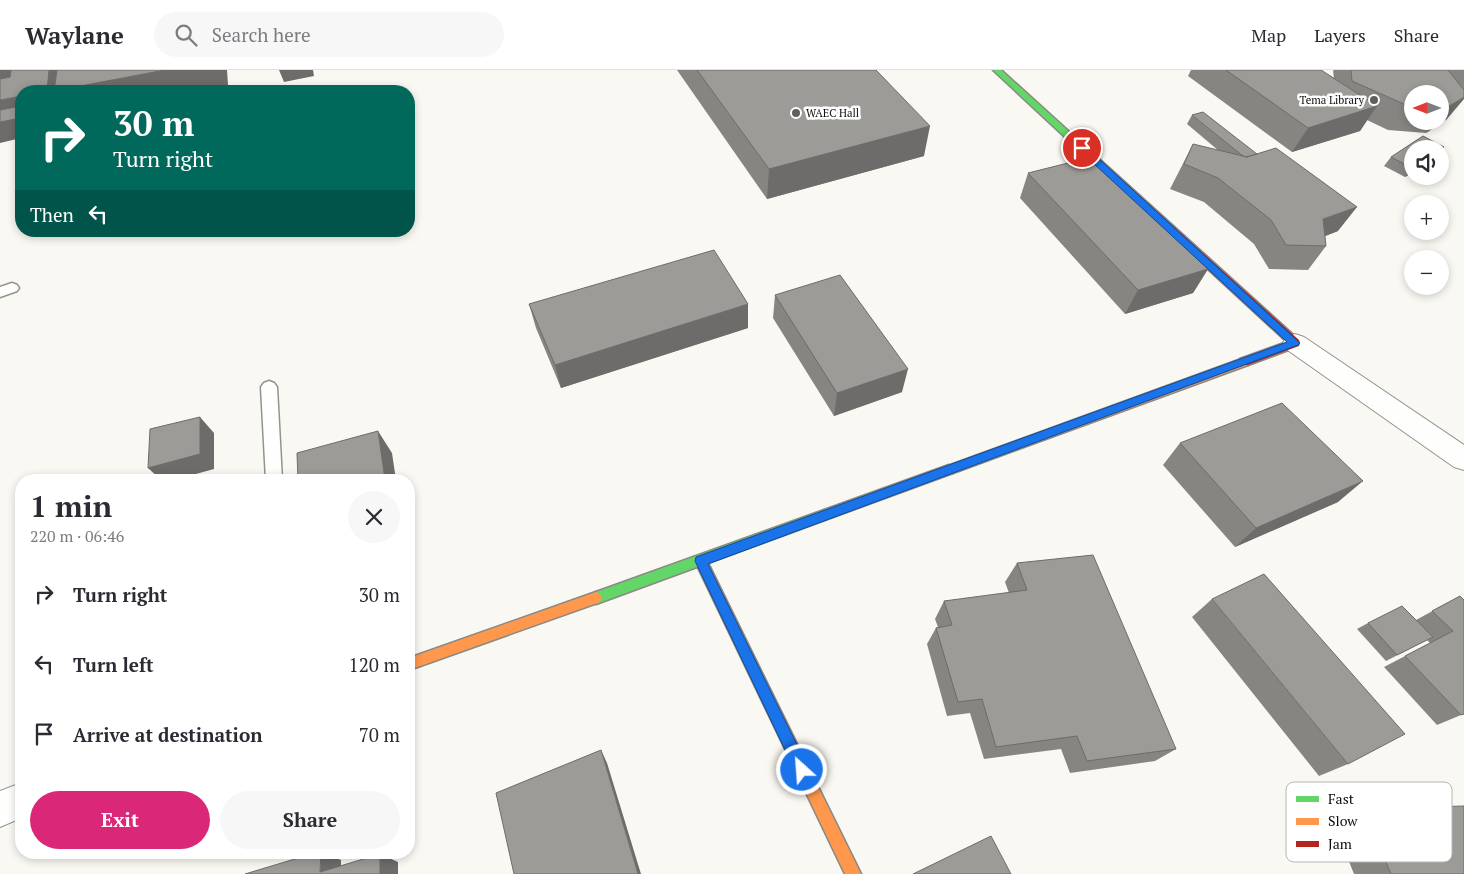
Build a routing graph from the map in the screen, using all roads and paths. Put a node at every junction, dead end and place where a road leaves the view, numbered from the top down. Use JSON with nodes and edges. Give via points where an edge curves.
{"nodes":[{"id":1,"x":997,"y":70,"type":"edge"},
{"id":2,"x":1295,"y":343,"type":"junction"},
{"id":3,"x":268,"y":387,"type":"dead end"},
{"id":4,"x":1464,"y":459,"type":"edge"},
{"id":5,"x":274,"y":474,"type":"edge"},
{"id":6,"x":701,"y":561,"type":"junction"},
{"id":7,"x":415,"y":662,"type":"edge"},
{"id":8,"x":15,"y":803,"type":"edge"},
{"id":9,"x":0,"y":809,"type":"edge"},
{"id":10,"x":853,"y":874,"type":"edge"}],
"edges":[{"from":1,"to":2,"type":"street"},
{"from":2,"to":4,"type":"street"},
{"from":2,"to":6,"type":"street"},
{"from":3,"to":5,"type":"lane"},
{"from":6,"to":7,"type":"street"},
{"from":6,"to":10,"type":"street"},
{"from":8,"to":9,"type":"street"}]}
